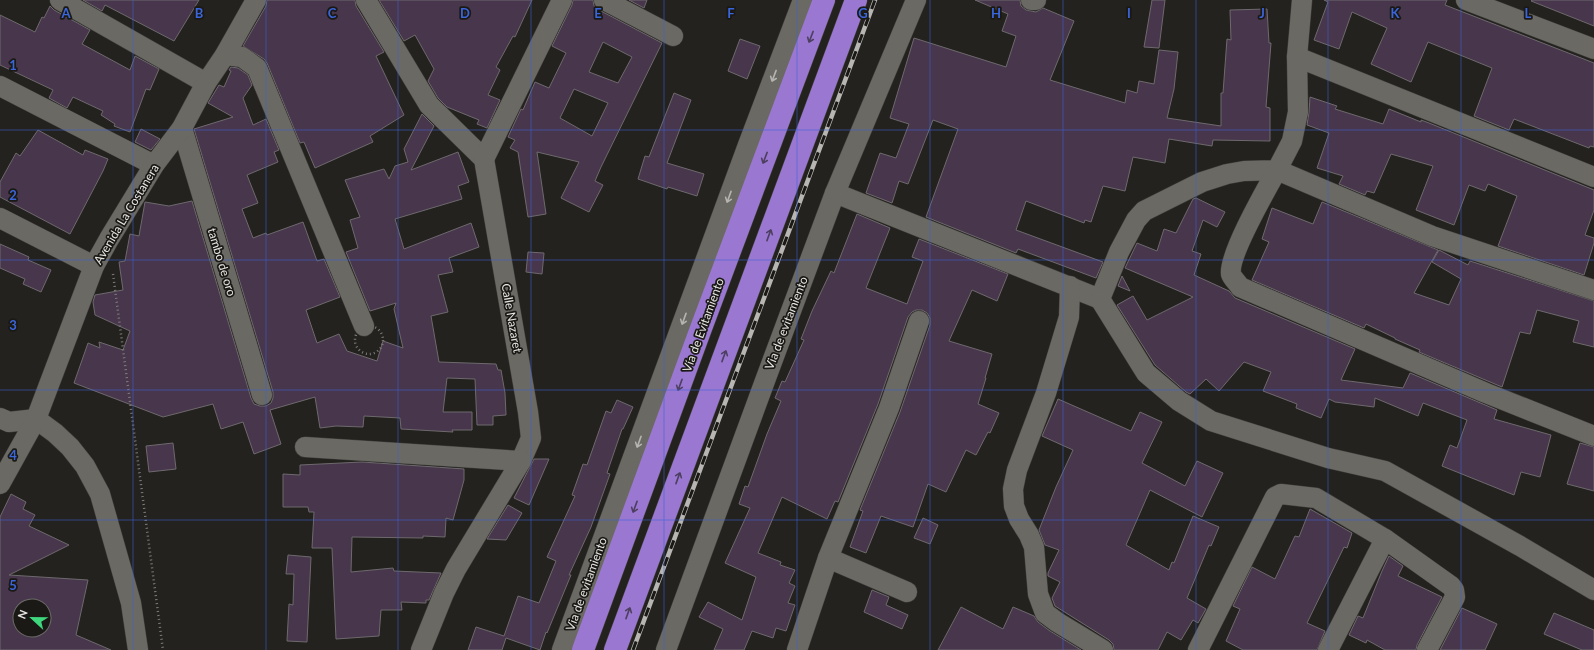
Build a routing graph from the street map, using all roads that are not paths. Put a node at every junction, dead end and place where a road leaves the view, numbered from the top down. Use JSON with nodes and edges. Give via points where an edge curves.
{"nodes":[{"id":1,"x":60,"y":0,"type":"edge"},
{"id":2,"x":256,"y":0,"type":"edge"},
{"id":3,"x":366,"y":0,"type":"edge"},
{"id":4,"x":562,"y":0,"type":"edge"},
{"id":5,"x":604,"y":0,"type":"edge"},
{"id":6,"x":803,"y":0,"type":"edge"},
{"id":7,"x":824,"y":0,"type":"edge"},
{"id":8,"x":856,"y":0,"type":"edge"},
{"id":9,"x":916,"y":0,"type":"edge"},
{"id":10,"x":1031,"y":0,"type":"edge"},
{"id":11,"x":1036,"y":0,"type":"edge"},
{"id":12,"x":1302,"y":0,"type":"edge"},
{"id":13,"x":1466,"y":0,"type":"edge"},
{"id":14,"x":673,"y":36,"type":"dead end"},
{"id":15,"x":1594,"y":50,"type":"edge"},
{"id":16,"x":225,"y":55,"type":"junction"},
{"id":17,"x":1297,"y":57,"type":"junction"},
{"id":18,"x":206,"y":83,"type":"junction"},
{"id":19,"x":0,"y":86,"type":"edge"},
{"id":20,"x":182,"y":128,"type":"junction"},
{"id":21,"x":484,"y":159,"type":"junction"},
{"id":22,"x":154,"y":165,"type":"junction"},
{"id":23,"x":1277,"y":170,"type":"junction"},
{"id":24,"x":1594,"y":177,"type":"edge"},
{"id":25,"x":836,"y":193,"type":"junction"},
{"id":26,"x":0,"y":218,"type":"edge"},
{"id":27,"x":104,"y":268,"type":"junction"},
{"id":28,"x":1070,"y":286,"type":"junction"},
{"id":29,"x":1594,"y":290,"type":"edge"},
{"id":30,"x":1100,"y":299,"type":"junction"},
{"id":31,"x":919,"y":321,"type":"dead end"},
{"id":32,"x":364,"y":326,"type":"dead end"},
{"id":33,"x":262,"y":395,"type":"dead end"},
{"id":34,"x":0,"y":418,"type":"edge"},
{"id":35,"x":36,"y":419,"type":"junction"},
{"id":36,"x":1594,"y":436,"type":"edge"},
{"id":37,"x":304,"y":447,"type":"dead end"},
{"id":38,"x":521,"y":461,"type":"junction"},
{"id":39,"x":0,"y":484,"type":"edge"},
{"id":40,"x":1385,"y":539,"type":"junction"},
{"id":41,"x":828,"y":558,"type":"junction"},
{"id":42,"x":1594,"y":590,"type":"edge"},
{"id":43,"x":907,"y":592,"type":"dead end"},
{"id":44,"x":1202,"y":648,"type":"edge"},
{"id":45,"x":138,"y":650,"type":"edge"},
{"id":46,"x":421,"y":650,"type":"edge"},
{"id":47,"x":562,"y":650,"type":"edge"},
{"id":48,"x":583,"y":650,"type":"edge"},
{"id":49,"x":615,"y":650,"type":"edge"},
{"id":50,"x":666,"y":650,"type":"edge"},
{"id":51,"x":797,"y":650,"type":"edge"},
{"id":52,"x":1103,"y":650,"type":"edge"},
{"id":53,"x":1328,"y":650,"type":"edge"},
{"id":54,"x":1427,"y":650,"type":"edge"}],
"edges":[{"from":1,"to":18,"type":"street"},
{"from":2,"to":16,"type":"street","name":"Avenida La Costanera"},
{"from":3,"to":21,"type":"street","via":[[429,105]]},
{"from":4,"to":21,"type":"street"},
{"from":5,"to":14,"type":"street"},
{"from":6,"to":47,"type":"street","name":"Via de evitamiento","one_way":true},
{"from":7,"to":48,"type":"highway","name":"Vía de Evitamiento","one_way":true},
{"from":49,"to":8,"type":"highway","one_way":true},
{"from":9,"to":25,"type":"street","name":"Via de evitamiento"},
{"from":10,"to":11,"type":"street"},
{"from":12,"to":17,"type":"street"},
{"from":13,"to":15,"type":"street"},
{"from":16,"to":18,"type":"street","name":"Avenida La Costanera"},
{"from":16,"to":32,"type":"street","via":[[242,57],[257,68]]},
{"from":17,"to":23,"type":"street","via":[[1298,112],[1292,141]]},
{"from":17,"to":24,"type":"street"},
{"from":18,"to":20,"type":"street","name":"Avenida La Costanera"},
{"from":19,"to":22,"type":"street"},
{"from":20,"to":22,"type":"street","name":"Avenida La Costanera"},
{"from":20,"to":33,"type":"street","name":"tambo de oro"},
{"from":21,"to":38,"type":"street","name":"Calle Nazaret","via":[[528,412],[531,438]]},
{"from":22,"to":27,"type":"street","name":"Avenida La Costanera","via":[[109,239]]},
{"from":23,"to":29,"type":"street","via":[[1432,236]]},
{"from":23,"to":30,"type":"street","via":[[1227,174],[1202,182],[1144,211],[1136,220],[1120,252]]},
{"from":23,"to":36,"type":"street","via":[[1252,213],[1232,265],[1231,275],[1240,287],[1486,393]]},
{"from":25,"to":28,"type":"street"},
{"from":25,"to":50,"type":"street","name":"Via de evitamiento"},
{"from":26,"to":27,"type":"street"},
{"from":27,"to":35,"type":"street","name":"Avenida La Costanera"},
{"from":28,"to":30,"type":"street"},
{"from":28,"to":52,"type":"street","via":[[1067,324],[1046,393],[1017,470],[1013,489],[1014,506],[1034,547],[1038,594],[1045,613]]},
{"from":30,"to":42,"type":"street","via":[[1146,373],[1179,401],[1210,421],[1328,458],[1385,471]]},
{"from":31,"to":41,"type":"street","via":[[889,408]]},
{"from":34,"to":35,"type":"street","via":[[9,422]]},
{"from":35,"to":39,"type":"street","name":"Avenida La Costanera"},
{"from":35,"to":45,"type":"street","via":[[70,448],[85,466],[100,494],[131,603]]},
{"from":37,"to":38,"type":"street"},
{"from":38,"to":46,"type":"street","name":"Calle Nazaret","via":[[453,575]]},
{"from":40,"to":44,"type":"street","via":[[1316,498],[1281,494],[1275,497]]},
{"from":40,"to":53,"type":"street"},
{"from":40,"to":54,"type":"street","via":[[1454,590],[1455,597]]},
{"from":41,"to":43,"type":"street"},
{"from":41,"to":51,"type":"street"}]}
